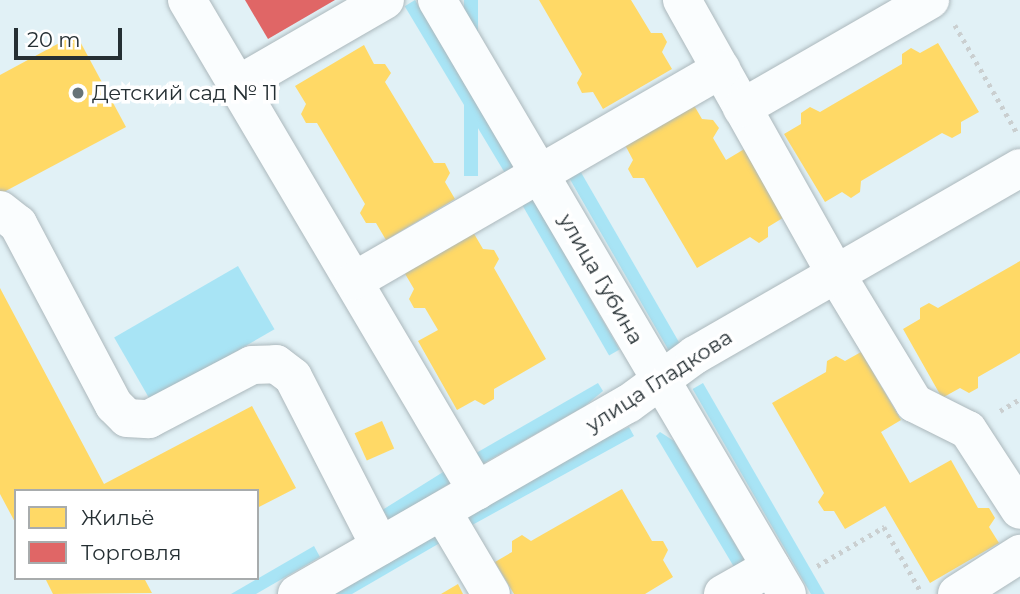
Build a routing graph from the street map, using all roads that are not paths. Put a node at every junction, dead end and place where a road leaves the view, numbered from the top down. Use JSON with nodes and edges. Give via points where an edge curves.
{"nodes":[{"id":1,"x":187,"y":0,"type":"edge"},
{"id":2,"x":386,"y":0,"type":"edge"},
{"id":3,"x":437,"y":0,"type":"edge"},
{"id":4,"x":682,"y":0,"type":"edge"},
{"id":5,"x":942,"y":12,"type":"edge"},
{"id":6,"x":721,"y":69,"type":"junction"},
{"id":7,"x":236,"y":86,"type":"junction"},
{"id":8,"x":743,"y":108,"type":"junction"},
{"id":9,"x":1020,"y":168,"type":"edge"},
{"id":10,"x":539,"y":174,"type":"junction"},
{"id":11,"x":0,"y":210,"type":"edge"},
{"id":12,"x":836,"y":274,"type":"junction"},
{"id":13,"x":354,"y":281,"type":"junction"},
{"id":14,"x":660,"y":380,"type":"junction"},
{"id":15,"x":477,"y":491,"type":"junction"},
{"id":16,"x":1020,"y":510,"type":"edge"},
{"id":17,"x":442,"y":511,"type":"junction"},
{"id":18,"x":380,"y":546,"type":"junction"},
{"id":19,"x":1020,"y":554,"type":"edge"},
{"id":20,"x":779,"y":580,"type":"edge"},
{"id":21,"x":297,"y":594,"type":"edge"},
{"id":22,"x":491,"y":594,"type":"edge"},
{"id":23,"x":723,"y":594,"type":"edge"},
{"id":24,"x":957,"y":594,"type":"edge"}],
"edges":[{"from":1,"to":7,"type":"street"},
{"from":2,"to":7,"type":"street"},
{"from":3,"to":10,"type":"street","name":"улица Губина"},
{"from":4,"to":6,"type":"street"},
{"from":5,"to":8,"type":"street"},
{"from":6,"to":8,"type":"street"},
{"from":6,"to":10,"type":"street"},
{"from":7,"to":13,"type":"street"},
{"from":8,"to":12,"type":"street"},
{"from":9,"to":12,"type":"street","name":"улица Гладкова"},
{"from":10,"to":13,"type":"street"},
{"from":10,"to":14,"type":"street","name":"улица Губина"},
{"from":11,"to":18,"type":"street","via":[[18,223],[114,405],[127,418],[149,419],[252,365],[276,364],[293,377]]},
{"from":12,"to":14,"type":"street","name":"улица Гладкова"},
{"from":12,"to":16,"type":"street","via":[[914,403],[968,429]]},
{"from":13,"to":15,"type":"street"},
{"from":14,"to":15,"type":"street","name":"улица Гладкова","via":[[628,404]]},
{"from":14,"to":20,"type":"street","name":"улица Губина"},
{"from":15,"to":17,"type":"street","name":"улица Гладкова"},
{"from":17,"to":18,"type":"street","name":"улица Гладкова"},
{"from":17,"to":22,"type":"street"},
{"from":18,"to":21,"type":"street","name":"улица Гладкова"},
{"from":19,"to":24,"type":"street"},
{"from":20,"to":23,"type":"street"}]}
